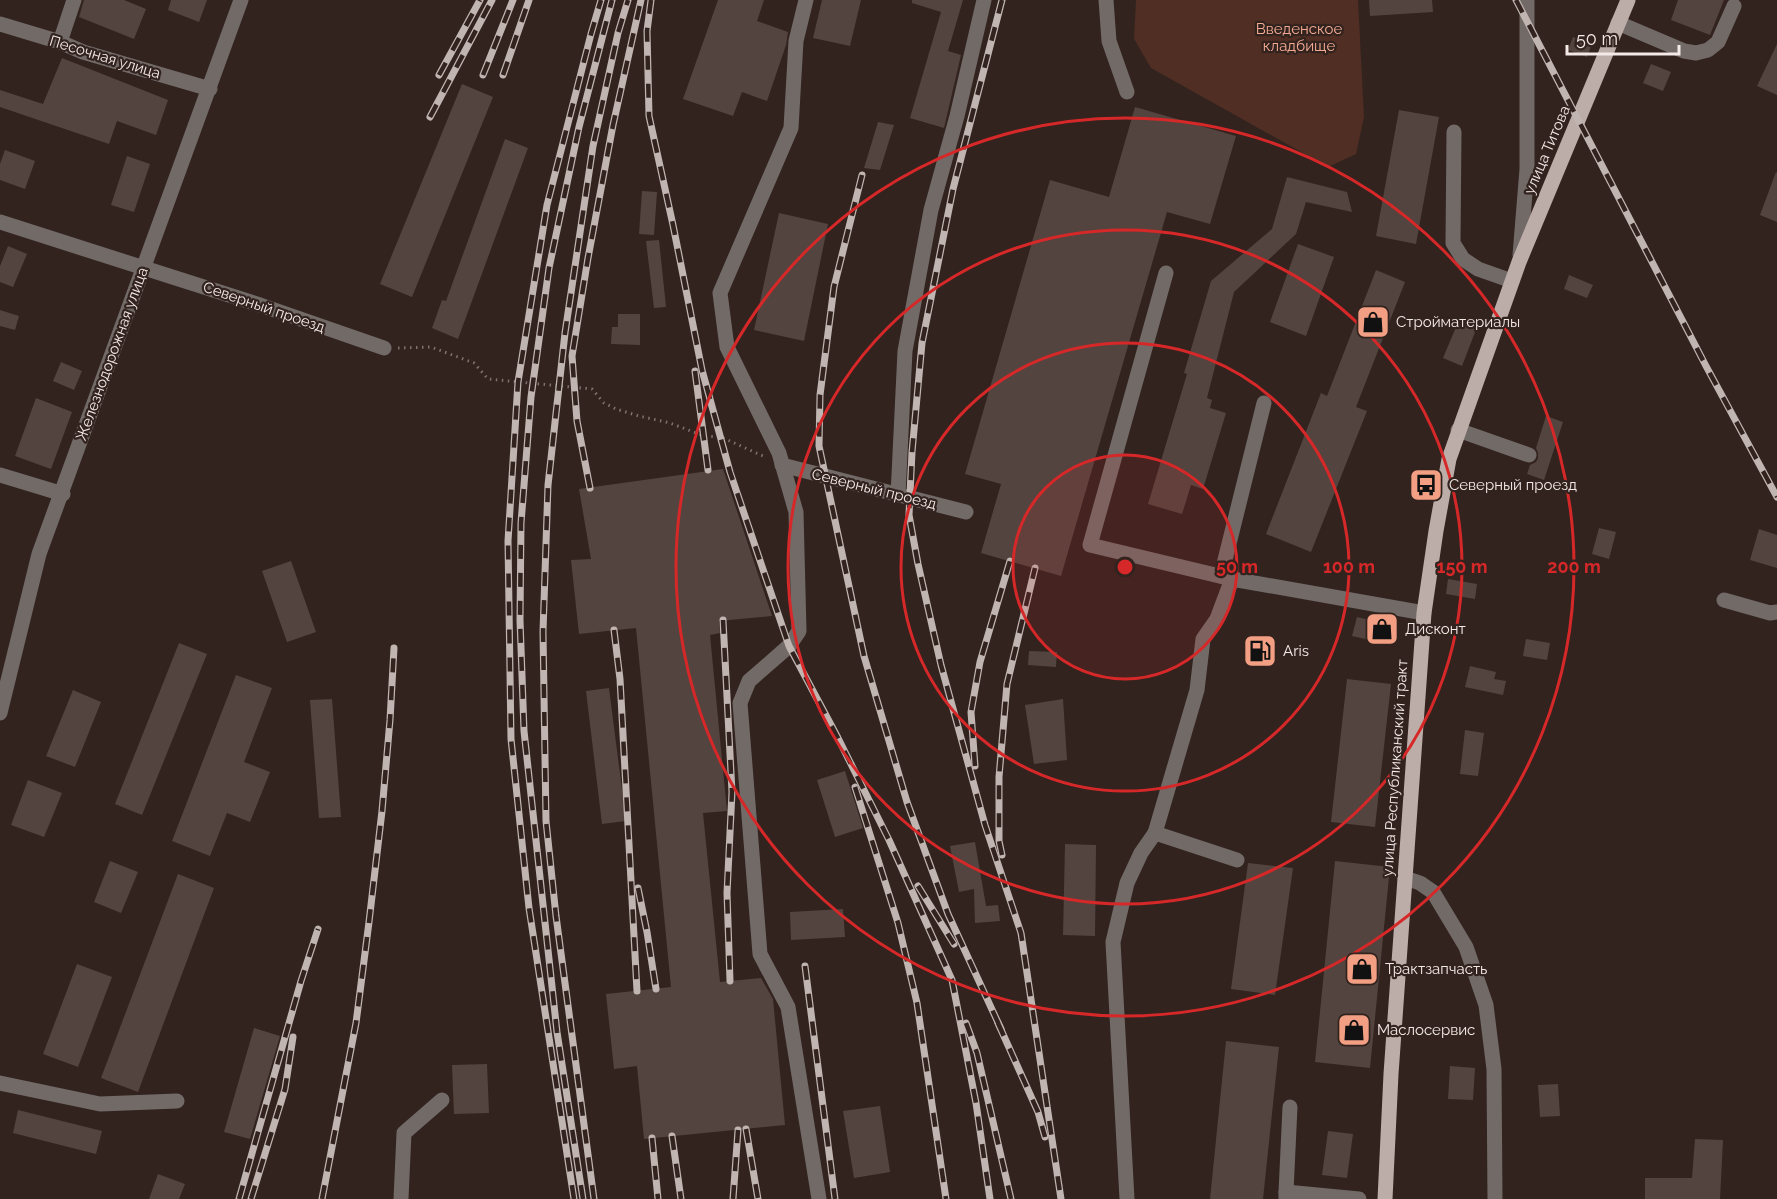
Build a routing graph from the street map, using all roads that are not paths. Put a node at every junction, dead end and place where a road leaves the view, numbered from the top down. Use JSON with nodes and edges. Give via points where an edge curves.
{"nodes":[{"id":1,"x":74,"y":0,"type":"edge"},
{"id":2,"x":241,"y":0,"type":"edge"},
{"id":3,"x":806,"y":0,"type":"edge"},
{"id":4,"x":984,"y":0,"type":"edge"},
{"id":5,"x":1106,"y":0,"type":"edge"},
{"id":6,"x":1527,"y":0,"type":"edge"},
{"id":7,"x":1628,"y":0,"type":"edge"},
{"id":8,"x":1734,"y":6,"type":"dead end"},
{"id":9,"x":1618,"y":23,"type":"junction"},
{"id":10,"x":0,"y":24,"type":"edge"},
{"id":11,"x":60,"y":42,"type":"junction"},
{"id":12,"x":210,"y":89,"type":"junction"},
{"id":13,"x":1127,"y":92,"type":"dead end"},
{"id":14,"x":1454,"y":132,"type":"dead end"},
{"id":15,"x":0,"y":222,"type":"edge"},
{"id":16,"x":1519,"y":262,"type":"junction"},
{"id":17,"x":143,"y":267,"type":"junction"},
{"id":18,"x":1166,"y":273,"type":"dead end"},
{"id":19,"x":1512,"y":281,"type":"junction"},
{"id":20,"x":1500,"y":314,"type":"joint"},
{"id":21,"x":384,"y":348,"type":"road end"},
{"id":22,"x":1264,"y":403,"type":"dead end"},
{"id":23,"x":1458,"y":430,"type":"junction"},
{"id":24,"x":1529,"y":455,"type":"dead end"},
{"id":25,"x":782,"y":465,"type":"junction"},
{"id":26,"x":0,"y":475,"type":"edge"},
{"id":27,"x":63,"y":494,"type":"junction"},
{"id":28,"x":898,"y":495,"type":"junction"},
{"id":29,"x":966,"y":512,"type":"dead end"},
{"id":30,"x":1227,"y":578,"type":"junction"},
{"id":31,"x":1724,"y":600,"type":"dead end"},
{"id":32,"x":1777,"y":612,"type":"edge"},
{"id":33,"x":1424,"y":613,"type":"junction"},
{"id":34,"x":0,"y":713,"type":"edge"},
{"id":35,"x":1155,"y":833,"type":"junction"},
{"id":36,"x":1237,"y":860,"type":"dead end"},
{"id":37,"x":1405,"y":878,"type":"junction"},
{"id":38,"x":0,"y":1083,"type":"edge"},
{"id":39,"x":442,"y":1100,"type":"dead end"},
{"id":40,"x":177,"y":1101,"type":"dead end"},
{"id":41,"x":1290,"y":1107,"type":"dead end"},
{"id":42,"x":1286,"y":1195,"type":"edge"},
{"id":43,"x":401,"y":1199,"type":"edge"},
{"id":44,"x":819,"y":1199,"type":"edge"},
{"id":45,"x":1127,"y":1199,"type":"edge"},
{"id":46,"x":1359,"y":1199,"type":"edge"},
{"id":47,"x":1385,"y":1199,"type":"edge"},
{"id":48,"x":1495,"y":1199,"type":"edge"}],
"edges":[{"from":1,"to":11,"type":"street"},
{"from":2,"to":12,"type":"street","name":"Железнодорожная улица"},
{"from":3,"to":25,"type":"street","via":[[796,41],[791,128],[720,292],[727,347]]},
{"from":4,"to":28,"type":"street","via":[[931,210],[905,351]]},
{"from":5,"to":13,"type":"street","via":[[1109,41]]},
{"from":6,"to":16,"type":"street","via":[[1527,169]]},
{"from":7,"to":9,"type":"main road","name":"улица Титова"},
{"from":8,"to":9,"type":"street","via":[[1718,42],[1708,50],[1696,52],[1684,51]]},
{"from":9,"to":16,"type":"main road","name":"улица Титова"},
{"from":10,"to":11,"type":"street","name":"Песочная улица"},
{"from":11,"to":12,"type":"street","name":"Песочная улица"},
{"from":12,"to":17,"type":"street","name":"Железнодорожная улица"},
{"from":14,"to":19,"type":"street","via":[[1453,243],[1463,259],[1478,269]]},
{"from":15,"to":17,"type":"street","name":"Северный проезд"},
{"from":16,"to":19,"type":"main road","name":"улица Титова"},
{"from":17,"to":21,"type":"street","name":"Северный проезд"},
{"from":17,"to":27,"type":"street","name":"Железнодорожная улица"},
{"from":18,"to":30,"type":"street","via":[[1090,545]]},
{"from":19,"to":20,"type":"main road","name":"улица Титова"},
{"from":20,"to":23,"type":"main road","name":"улица Республиканский тракт"},
{"from":22,"to":30,"type":"street"},
{"from":23,"to":24,"type":"street"},
{"from":23,"to":33,"type":"main road","name":"улица Республиканский тракт","via":[[1447,470]]},
{"from":25,"to":28,"type":"street","name":"Северный проезд"},
{"from":25,"to":44,"type":"street","via":[[796,512],[799,631],[789,646],[749,681],[740,703],[760,954],[788,1007]]},
{"from":26,"to":27,"type":"street"},
{"from":27,"to":34,"type":"street","name":"Железнодорожная улица","via":[[39,554]]},
{"from":28,"to":29,"type":"street","name":"Северный проезд"},
{"from":30,"to":33,"type":"street"},
{"from":30,"to":35,"type":"street","via":[[1217,620],[1203,639],[1197,690]]},
{"from":31,"to":32,"type":"street"},
{"from":33,"to":37,"type":"main road","name":"улица Республиканский тракт"},
{"from":35,"to":36,"type":"street"},
{"from":35,"to":45,"type":"street","via":[[1127,883],[1113,942]]},
{"from":37,"to":47,"type":"main road","name":"улица Республиканский тракт"},
{"from":37,"to":48,"type":"street","via":[[1433,892],[1466,948],[1486,1005],[1494,1069]]},
{"from":38,"to":40,"type":"street","via":[[100,1104]]},
{"from":39,"to":43,"type":"street","via":[[404,1133]]},
{"from":41,"to":42,"type":"street"},
{"from":42,"to":46,"type":"street"}]}
